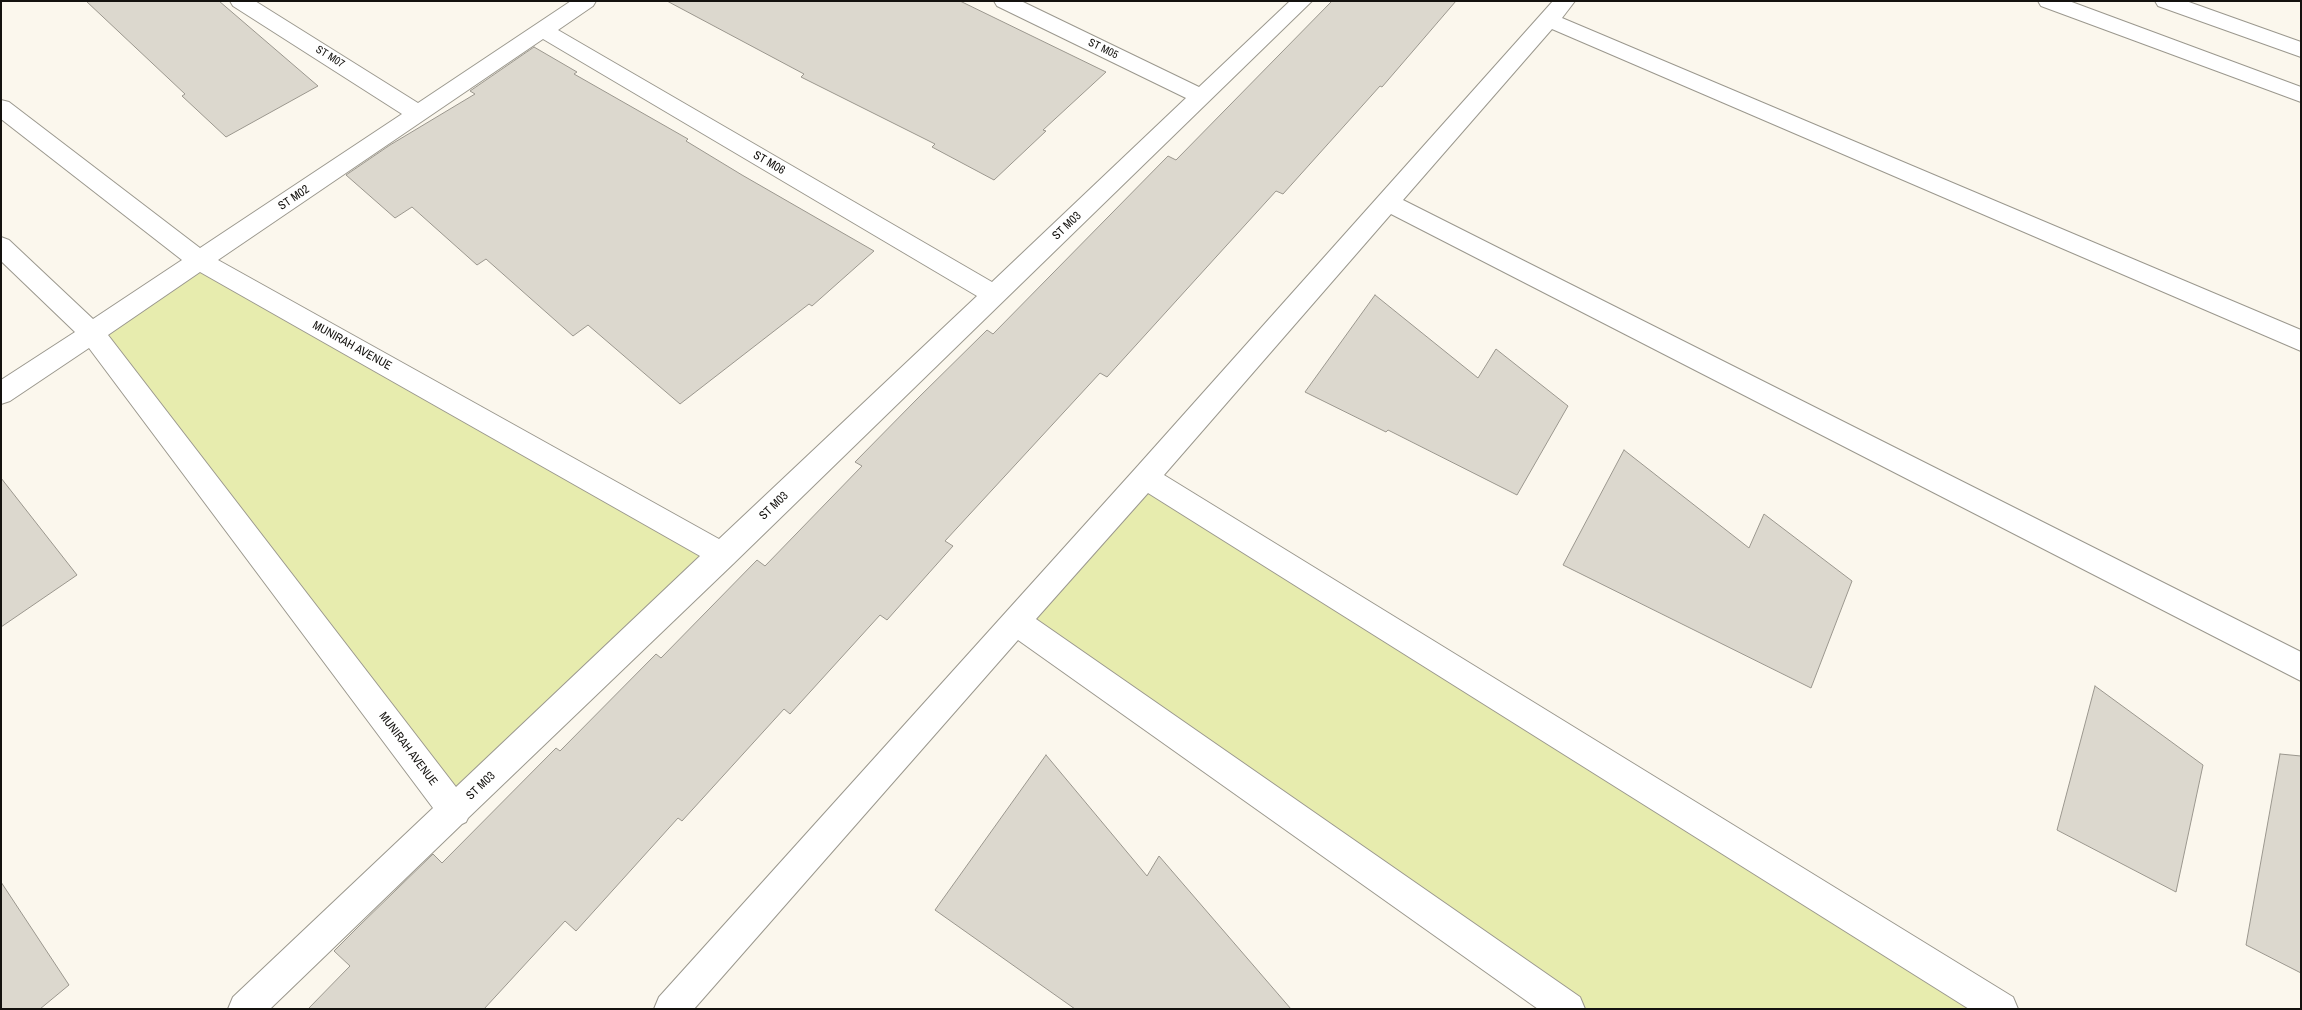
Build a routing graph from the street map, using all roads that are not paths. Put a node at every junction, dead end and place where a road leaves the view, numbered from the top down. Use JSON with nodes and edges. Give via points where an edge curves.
{"nodes":[{"id":1,"x":240,"y":1,"type":"edge"},
{"id":2,"x":586,"y":1,"type":"edge"},
{"id":3,"x":1004,"y":1,"type":"edge"},
{"id":4,"x":1302,"y":1,"type":"edge"},
{"id":5,"x":2048,"y":1,"type":"edge"},
{"id":6,"x":2157,"y":1,"type":"edge"},
{"id":7,"x":2165,"y":1,"type":"edge"},
{"id":8,"x":1556,"y":11,"type":"edge"},
{"id":9,"x":543,"y":30,"type":"junction"},
{"id":10,"x":2142,"y":36,"type":"junction"},
{"id":11,"x":2301,"y":50,"type":"edge"},
{"id":12,"x":2301,"y":95,"type":"edge"},
{"id":13,"x":1202,"y":96,"type":"junction"},
{"id":14,"x":1,"y":107,"type":"edge"},
{"id":15,"x":418,"y":114,"type":"junction"},
{"id":16,"x":1387,"y":202,"type":"junction"},
{"id":17,"x":1,"y":246,"type":"edge"},
{"id":18,"x":200,"y":261,"type":"junction"},
{"id":19,"x":995,"y":295,"type":"junction"},
{"id":20,"x":92,"y":333,"type":"junction"},
{"id":21,"x":2301,"y":341,"type":"edge"},
{"id":22,"x":1,"y":394,"type":"edge"},
{"id":23,"x":1145,"y":477,"type":"junction"},
{"id":24,"x":723,"y":555,"type":"junction"},
{"id":25,"x":1016,"y":621,"type":"junction"},
{"id":26,"x":2301,"y":667,"type":"edge"},
{"id":27,"x":455,"y":811,"type":"junction"},
{"id":28,"x":246,"y":1009,"type":"edge"},
{"id":29,"x":671,"y":1009,"type":"edge"},
{"id":30,"x":1568,"y":1009,"type":"edge"},
{"id":31,"x":2001,"y":1009,"type":"edge"}],
"edges":[{"from":1,"to":15,"type":"street","name":"ST M07"},
{"from":2,"to":9,"type":"street","name":"ST M02"},
{"from":3,"to":13,"type":"street","name":"ST M05"},
{"from":4,"to":13,"type":"street","name":"ST M03"},
{"from":5,"to":10,"type":"street"},
{"from":6,"to":10,"type":"street"},
{"from":7,"to":11,"type":"street"},
{"from":8,"to":16,"type":"street"},
{"from":8,"to":21,"type":"street"},
{"from":9,"to":15,"type":"street","name":"ST M02"},
{"from":9,"to":19,"type":"street","name":"ST M06"},
{"from":10,"to":12,"type":"street"},
{"from":13,"to":19,"type":"street","name":"ST M03"},
{"from":14,"to":18,"type":"street","name":"MUNIRAH AVENUE"},
{"from":15,"to":18,"type":"street","name":"ST M02"},
{"from":16,"to":23,"type":"street"},
{"from":16,"to":26,"type":"street"},
{"from":17,"to":20,"type":"street","name":"MUNIRAH AVENUE"},
{"from":18,"to":20,"type":"street","name":"ST M02"},
{"from":18,"to":24,"type":"street","name":"MUNIRAH AVENUE"},
{"from":19,"to":24,"type":"street","name":"ST M03"},
{"from":20,"to":22,"type":"street","name":"ST M02"},
{"from":20,"to":27,"type":"street","name":"MUNIRAH AVENUE"},
{"from":23,"to":25,"type":"street"},
{"from":23,"to":31,"type":"street"},
{"from":24,"to":27,"type":"street","name":"ST M03"},
{"from":25,"to":29,"type":"street"},
{"from":25,"to":30,"type":"street"},
{"from":27,"to":28,"type":"street","name":"ST M03"}]}
